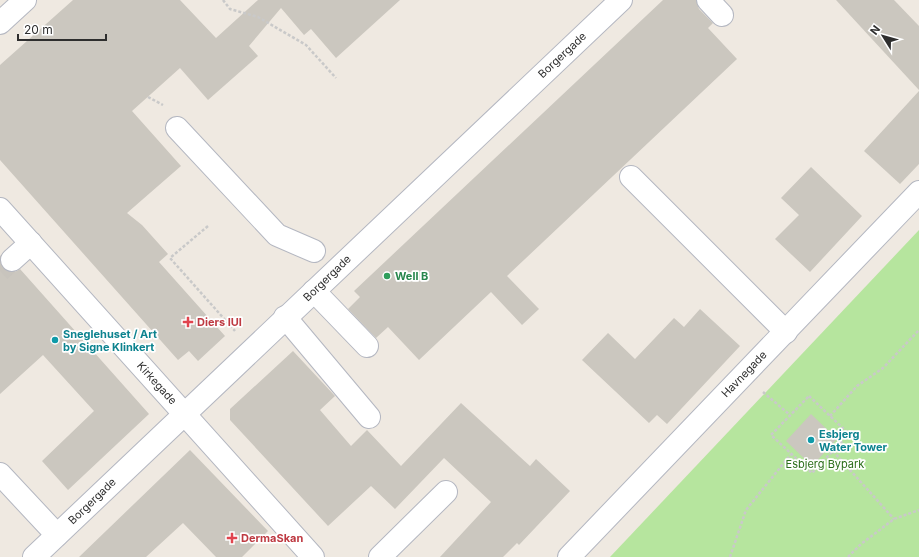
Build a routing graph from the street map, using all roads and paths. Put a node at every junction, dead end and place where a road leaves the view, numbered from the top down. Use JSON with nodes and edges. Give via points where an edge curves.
{"nodes":[{"id":1,"x":25,"y":0,"type":"edge"},
{"id":2,"x":223,"y":0,"type":"edge"},
{"id":3,"x":621,"y":0,"type":"edge"},
{"id":4,"x":0,"y":22,"type":"edge"},
{"id":5,"x":336,"y":78,"type":"dead end"},
{"id":6,"x":177,"y":128,"type":"dead end"},
{"id":7,"x":631,"y":177,"type":"dead end"},
{"id":8,"x":919,"y":192,"type":"edge"},
{"id":9,"x":0,"y":209,"type":"edge"},
{"id":10,"x":208,"y":226,"type":"dead end"},
{"id":11,"x":31,"y":243,"type":"junction"},
{"id":12,"x":314,"y":251,"type":"dead end"},
{"id":13,"x":12,"y":260,"type":"tunnel mouth"},
{"id":14,"x":317,"y":287,"type":"junction"},
{"id":15,"x":346,"y":311,"type":"dead end"},
{"id":16,"x":285,"y":317,"type":"junction"},
{"id":17,"x":919,"y":330,"type":"edge"},
{"id":18,"x":786,"y":332,"type":"junction"},
{"id":19,"x":367,"y":346,"type":"dead end"},
{"id":20,"x":251,"y":350,"type":"junction"},
{"id":21,"x":768,"y":396,"type":"dead end"},
{"id":22,"x":184,"y":413,"type":"junction"},
{"id":23,"x":790,"y":415,"type":"junction"},
{"id":24,"x":830,"y":416,"type":"junction"},
{"id":25,"x":370,"y":417,"type":"dead end"},
{"id":26,"x":833,"y":451,"type":"junction"},
{"id":27,"x":791,"y":454,"type":"junction"},
{"id":28,"x":0,"y":474,"type":"edge"},
{"id":29,"x":446,"y":492,"type":"dead end"},
{"id":30,"x":919,"y":510,"type":"edge"},
{"id":31,"x":894,"y":519,"type":"junction"},
{"id":32,"x":57,"y":535,"type":"junction"},
{"id":33,"x":34,"y":557,"type":"edge"},
{"id":34,"x":313,"y":557,"type":"edge"},
{"id":35,"x":380,"y":557,"type":"edge"},
{"id":36,"x":569,"y":557,"type":"edge"},
{"id":37,"x":730,"y":557,"type":"edge"},
{"id":38,"x":848,"y":557,"type":"edge"}],
"edges":[{"from":1,"to":4,"type":"street"},
{"from":2,"to":5,"type":"path","via":[[230,9],[258,17],[306,45]]},
{"from":3,"to":14,"type":"street","name":"Borgergade"},
{"from":6,"to":12,"type":"street","via":[[277,235]]},
{"from":7,"to":18,"type":"street"},
{"from":8,"to":18,"type":"street","name":"Havnegade"},
{"from":9,"to":11,"type":"street","name":"Kirkegade"},
{"from":10,"to":20,"type":"path","via":[[170,258]]},
{"from":11,"to":13,"type":"street"},
{"from":11,"to":22,"type":"street","name":"Kirkegade"},
{"from":14,"to":15,"type":"street"},
{"from":14,"to":16,"type":"street","name":"Borgergade"},
{"from":14,"to":19,"type":"street"},
{"from":16,"to":20,"type":"street","name":"Borgergade"},
{"from":16,"to":25,"type":"street"},
{"from":17,"to":24,"type":"path","via":[[883,368],[856,386]]},
{"from":18,"to":36,"type":"street","name":"Havnegade"},
{"from":20,"to":22,"type":"street","name":"Borgergade"},
{"from":21,"to":23,"type":"path"},
{"from":22,"to":32,"type":"street","name":"Borgergade"},
{"from":22,"to":34,"type":"street","name":"Kirkegade"},
{"from":23,"to":24,"type":"path","via":[[809,396]]},
{"from":23,"to":27,"type":"path","via":[[771,435]]},
{"from":24,"to":26,"type":"path","via":[[849,434]]},
{"from":26,"to":27,"type":"path","via":[[812,474]]},
{"from":26,"to":31,"type":"path"},
{"from":27,"to":37,"type":"path","via":[[746,510]]},
{"from":28,"to":32,"type":"street"},
{"from":29,"to":35,"type":"street"},
{"from":30,"to":31,"type":"path"},
{"from":31,"to":38,"type":"path"},
{"from":32,"to":33,"type":"street","name":"Borgergade"}]}
